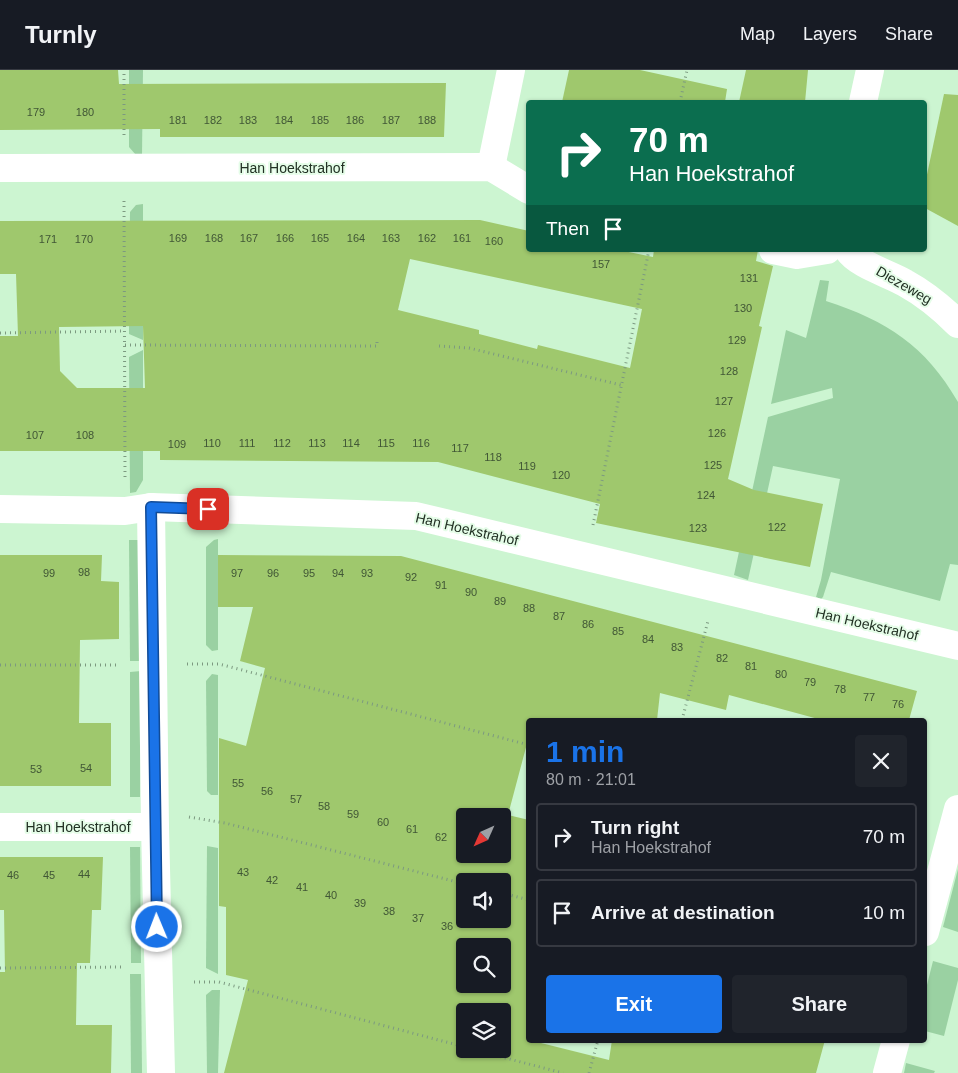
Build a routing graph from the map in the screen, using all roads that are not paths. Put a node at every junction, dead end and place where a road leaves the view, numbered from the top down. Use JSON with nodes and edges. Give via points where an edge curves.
{"nodes":[{"id":1,"x":511,"y":70,"type":"edge"},
{"id":2,"x":870,"y":70,"type":"edge"},
{"id":3,"x":863,"y":100,"type":"edge"},
{"id":4,"x":491,"y":167,"type":"junction"},
{"id":5,"x":0,"y":168,"type":"edge"},
{"id":6,"x":526,"y":188,"type":"edge"},
{"id":7,"x":783,"y":252,"type":"edge"},
{"id":8,"x":815,"y":252,"type":"edge"},
{"id":9,"x":850,"y":252,"type":"edge"},
{"id":10,"x":958,"y":324,"type":"edge"},
{"id":11,"x":0,"y":509,"type":"edge"},
{"id":12,"x":138,"y":509,"type":"junction"},
{"id":13,"x":958,"y":646,"type":"edge"},
{"id":14,"x":958,"y":809,"type":"edge"},
{"id":15,"x":155,"y":820,"type":"junction"},
{"id":16,"x":0,"y":827,"type":"edge"},
{"id":17,"x":927,"y":925,"type":"edge"},
{"id":18,"x":895,"y":1043,"type":"edge"},
{"id":19,"x":161,"y":1073,"type":"edge"},
{"id":20,"x":888,"y":1073,"type":"edge"}],
"edges":[{"from":1,"to":4,"type":"street"},
{"from":2,"to":3,"type":"street"},
{"from":4,"to":5,"type":"street","name":"Han Hoekstrahof"},
{"from":4,"to":6,"type":"street"},
{"from":7,"to":8,"type":"street","via":[[797,255]]},
{"from":9,"to":10,"type":"street","name":"Diezeweg","via":[[930,298]]},
{"from":11,"to":12,"type":"street","name":"Han Hoekstrahof"},
{"from":12,"to":13,"type":"street","name":"Han Hoekstrahof","via":[[416,516]]},
{"from":12,"to":15,"type":"street","via":[[153,664]]},
{"from":14,"to":17,"type":"street"},
{"from":15,"to":16,"type":"street","name":"Han Hoekstrahof"},
{"from":15,"to":19,"type":"street"},
{"from":18,"to":20,"type":"street"}]}
